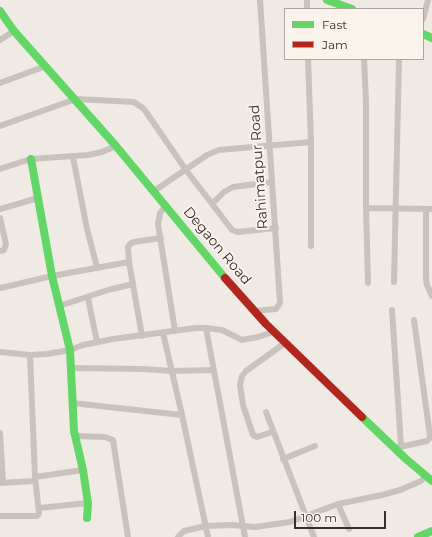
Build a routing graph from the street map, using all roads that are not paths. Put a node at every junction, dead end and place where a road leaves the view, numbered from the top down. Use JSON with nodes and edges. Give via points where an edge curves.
{"nodes":[{"id":1,"x":260,"y":0,"type":"edge"},
{"id":2,"x":327,"y":0,"type":"edge"},
{"id":3,"x":428,"y":0,"type":"edge"},
{"id":4,"x":349,"y":8,"type":"edge"},
{"id":5,"x":0,"y":11,"type":"edge"},
{"id":6,"x":424,"y":15,"type":"edge"},
{"id":7,"x":14,"y":31,"type":"junction"},
{"id":8,"x":0,"y":40,"type":"edge"},
{"id":9,"x":308,"y":60,"type":"edge"},
{"id":10,"x":364,"y":60,"type":"edge"},
{"id":11,"x":398,"y":60,"type":"edge"},
{"id":12,"x":46,"y":66,"type":"junction"},
{"id":13,"x":0,"y":83,"type":"edge"},
{"id":14,"x":76,"y":99,"type":"junction"},
{"id":15,"x":0,"y":126,"type":"edge"},
{"id":16,"x":311,"y":142,"type":"junction"},
{"id":17,"x":269,"y":145,"type":"junction"},
{"id":18,"x":116,"y":146,"type":"junction"},
{"id":19,"x":73,"y":157,"type":"junction"},
{"id":20,"x":31,"y":159,"type":"junction"},
{"id":21,"x":0,"y":169,"type":"edge"},
{"id":22,"x":186,"y":170,"type":"junction"},
{"id":23,"x":272,"y":182,"type":"junction"},
{"id":24,"x":154,"y":191,"type":"junction"},
{"id":25,"x":38,"y":198,"type":"junction"},
{"id":26,"x":212,"y":204,"type":"junction"},
{"id":27,"x":166,"y":205,"type":"junction"},
{"id":28,"x":366,"y":208,"type":"junction"},
{"id":29,"x":396,"y":208,"type":"junction"},
{"id":30,"x":0,"y":209,"type":"edge"},
{"id":31,"x":429,"y":209,"type":"edge"},
{"id":32,"x":0,"y":218,"type":"edge"},
{"id":33,"x":276,"y":228,"type":"junction"},
{"id":34,"x":161,"y":238,"type":"junction"},
{"id":35,"x":311,"y":246,"type":"dead end"},
{"id":36,"x":0,"y":251,"type":"edge"},
{"id":37,"x":129,"y":262,"type":"junction"},
{"id":38,"x":97,"y":267,"type":"junction"},
{"id":39,"x":52,"y":276,"type":"junction"},
{"id":40,"x":394,"y":282,"type":"dead end"},
{"id":41,"x":368,"y":283,"type":"dead end"},
{"id":42,"x":132,"y":284,"type":"junction"},
{"id":43,"x":0,"y":288,"type":"edge"},
{"id":44,"x":430,"y":289,"type":"edge"},
{"id":45,"x":432,"y":296,"type":"edge"},
{"id":46,"x":88,"y":298,"type":"junction"},
{"id":47,"x":59,"y":306,"type":"junction"},
{"id":48,"x":392,"y":310,"type":"dead end"},
{"id":49,"x":254,"y":311,"type":"junction"},
{"id":50,"x":414,"y":320,"type":"dead end"},
{"id":51,"x":206,"y":328,"type":"junction"},
{"id":52,"x":175,"y":331,"type":"junction"},
{"id":53,"x":273,"y":332,"type":"junction"},
{"id":54,"x":163,"y":333,"type":"junction"},
{"id":55,"x":142,"y":336,"type":"junction"},
{"id":56,"x":97,"y":342,"type":"junction"},
{"id":57,"x":284,"y":343,"type":"junction"},
{"id":58,"x":70,"y":350,"type":"junction"},
{"id":59,"x":0,"y":352,"type":"edge"},
{"id":60,"x":30,"y":355,"type":"junction"},
{"id":61,"x":71,"y":368,"type":"junction"},
{"id":62,"x":214,"y":370,"type":"junction"},
{"id":63,"x":172,"y":371,"type":"junction"},
{"id":64,"x":72,"y":403,"type":"junction"},
{"id":65,"x":266,"y":412,"type":"dead end"},
{"id":66,"x":182,"y":415,"type":"junction"},
{"id":67,"x":272,"y":432,"type":"junction"},
{"id":68,"x":0,"y":433,"type":"edge"},
{"id":69,"x":75,"y":436,"type":"junction"},
{"id":70,"x":315,"y":446,"type":"dead end"},
{"id":71,"x":398,"y":447,"type":"junction"},
{"id":72,"x":283,"y":459,"type":"junction"},
{"id":73,"x":83,"y":470,"type":"junction"},
{"id":74,"x":429,"y":478,"type":"edge"},
{"id":75,"x":35,"y":479,"type":"junction"},
{"id":76,"x":1,"y":482,"type":"edge"},
{"id":77,"x":88,"y":503,"type":"junction"},
{"id":78,"x":338,"y":504,"type":"junction"},
{"id":79,"x":39,"y":508,"type":"junction"},
{"id":80,"x":0,"y":516,"type":"edge"},
{"id":81,"x":305,"y":516,"type":"junction"},
{"id":82,"x":87,"y":518,"type":"dead end"},
{"id":83,"x":206,"y":526,"type":"junction"},
{"id":84,"x":243,"y":526,"type":"junction"},
{"id":85,"x":349,"y":529,"type":"dead end"},
{"id":86,"x":432,"y":531,"type":"edge"},
{"id":87,"x":128,"y":537,"type":"edge"},
{"id":88,"x":178,"y":537,"type":"edge"},
{"id":89,"x":208,"y":537,"type":"edge"},
{"id":90,"x":245,"y":537,"type":"edge"},
{"id":91,"x":314,"y":537,"type":"edge"},
{"id":92,"x":418,"y":537,"type":"edge"}],
"edges":[{"from":1,"to":17,"type":"street","name":"Rahimatpur Road"},
{"from":2,"to":4,"type":"street"},
{"from":3,"to":6,"type":"street"},
{"from":5,"to":7,"type":"street","name":"Degaon Road"},
{"from":7,"to":8,"type":"street"},
{"from":7,"to":12,"type":"street","name":"Degaon Road"},
{"from":9,"to":16,"type":"street"},
{"from":10,"to":28,"type":"street"},
{"from":11,"to":29,"type":"street"},
{"from":12,"to":13,"type":"street"},
{"from":12,"to":14,"type":"street","name":"Degaon Road"},
{"from":14,"to":15,"type":"street"},
{"from":14,"to":18,"type":"street","name":"Degaon Road"},
{"from":14,"to":22,"type":"street","via":[[138,104]]},
{"from":16,"to":17,"type":"street"},
{"from":16,"to":35,"type":"street"},
{"from":17,"to":22,"type":"street","via":[[219,150]]},
{"from":17,"to":23,"type":"street","name":"Rahimatpur Road"},
{"from":18,"to":19,"type":"street","via":[[102,152]]},
{"from":18,"to":24,"type":"street","name":"Degaon Road"},
{"from":19,"to":20,"type":"street"},
{"from":19,"to":38,"type":"street"},
{"from":20,"to":21,"type":"street"},
{"from":20,"to":25,"type":"street"},
{"from":22,"to":24,"type":"street"},
{"from":22,"to":26,"type":"street"},
{"from":23,"to":26,"type":"street","via":[[233,187]]},
{"from":23,"to":33,"type":"street","name":"Rahimatpur Road"},
{"from":24,"to":27,"type":"street","name":"Degaon Road"},
{"from":25,"to":30,"type":"street"},
{"from":25,"to":39,"type":"street"},
{"from":26,"to":33,"type":"street","via":[[235,232]]},
{"from":27,"to":34,"type":"street","via":[[160,213],[158,224]]},
{"from":27,"to":49,"type":"street","name":"Degaon Road"},
{"from":28,"to":29,"type":"street"},
{"from":28,"to":41,"type":"street"},
{"from":29,"to":31,"type":"street"},
{"from":29,"to":40,"type":"street"},
{"from":31,"to":44,"type":"street","via":[[426,279]]},
{"from":32,"to":36,"type":"street","via":[[6,244],[4,250]]},
{"from":33,"to":49,"type":"street","name":"Rahimatpur Road","via":[[280,303],[276,309]]},
{"from":34,"to":37,"type":"street","via":[[130,244]]},
{"from":34,"to":52,"type":"street"},
{"from":37,"to":38,"type":"street"},
{"from":37,"to":42,"type":"street"},
{"from":38,"to":39,"type":"street"},
{"from":39,"to":43,"type":"street"},
{"from":39,"to":47,"type":"street"},
{"from":42,"to":46,"type":"street"},
{"from":42,"to":55,"type":"street"},
{"from":44,"to":45,"type":"street"},
{"from":46,"to":47,"type":"street"},
{"from":46,"to":56,"type":"street"},
{"from":47,"to":58,"type":"street"},
{"from":48,"to":71,"type":"street"},
{"from":49,"to":53,"type":"street","name":"Degaon Road"},
{"from":50,"to":71,"type":"street","via":[[430,436],[427,441]]},
{"from":51,"to":52,"type":"street"},
{"from":51,"to":53,"type":"street","via":[[222,330],[242,340]]},
{"from":51,"to":62,"type":"street"},
{"from":52,"to":54,"type":"street"},
{"from":53,"to":57,"type":"street","name":"Degaon Road"},
{"from":54,"to":55,"type":"street"},
{"from":54,"to":63,"type":"street"},
{"from":55,"to":56,"type":"street"},
{"from":56,"to":58,"type":"street"},
{"from":57,"to":67,"type":"street","via":[[246,371],[240,385],[242,405],[253,435],[257,437]]},
{"from":57,"to":71,"type":"street","name":"Degaon Road"},
{"from":58,"to":60,"type":"street"},
{"from":58,"to":61,"type":"street"},
{"from":59,"to":60,"type":"street"},
{"from":60,"to":75,"type":"street"},
{"from":61,"to":63,"type":"street"},
{"from":61,"to":64,"type":"street"},
{"from":62,"to":63,"type":"street"},
{"from":62,"to":84,"type":"street"},
{"from":63,"to":66,"type":"street"},
{"from":64,"to":66,"type":"street"},
{"from":64,"to":69,"type":"street"},
{"from":65,"to":67,"type":"street"},
{"from":66,"to":83,"type":"street"},
{"from":67,"to":72,"type":"street"},
{"from":68,"to":76,"type":"street"},
{"from":69,"to":73,"type":"street"},
{"from":69,"to":87,"type":"street","via":[[105,437],[113,440]]},
{"from":70,"to":72,"type":"street"},
{"from":71,"to":74,"type":"street","name":"Degaon Road"},
{"from":72,"to":81,"type":"street"},
{"from":73,"to":75,"type":"street"},
{"from":73,"to":77,"type":"street"},
{"from":74,"to":78,"type":"street","via":[[400,490]]},
{"from":75,"to":76,"type":"street"},
{"from":75,"to":79,"type":"street"},
{"from":77,"to":79,"type":"street"},
{"from":77,"to":82,"type":"street"},
{"from":78,"to":81,"type":"street"},
{"from":78,"to":85,"type":"street"},
{"from":79,"to":80,"type":"street","via":[[40,513],[37,516]]},
{"from":81,"to":84,"type":"street","via":[[275,525]]},
{"from":81,"to":91,"type":"street"},
{"from":83,"to":84,"type":"street"},
{"from":83,"to":88,"type":"street","via":[[184,530]]},
{"from":83,"to":89,"type":"street"},
{"from":84,"to":90,"type":"street"},
{"from":86,"to":92,"type":"street"}]}
